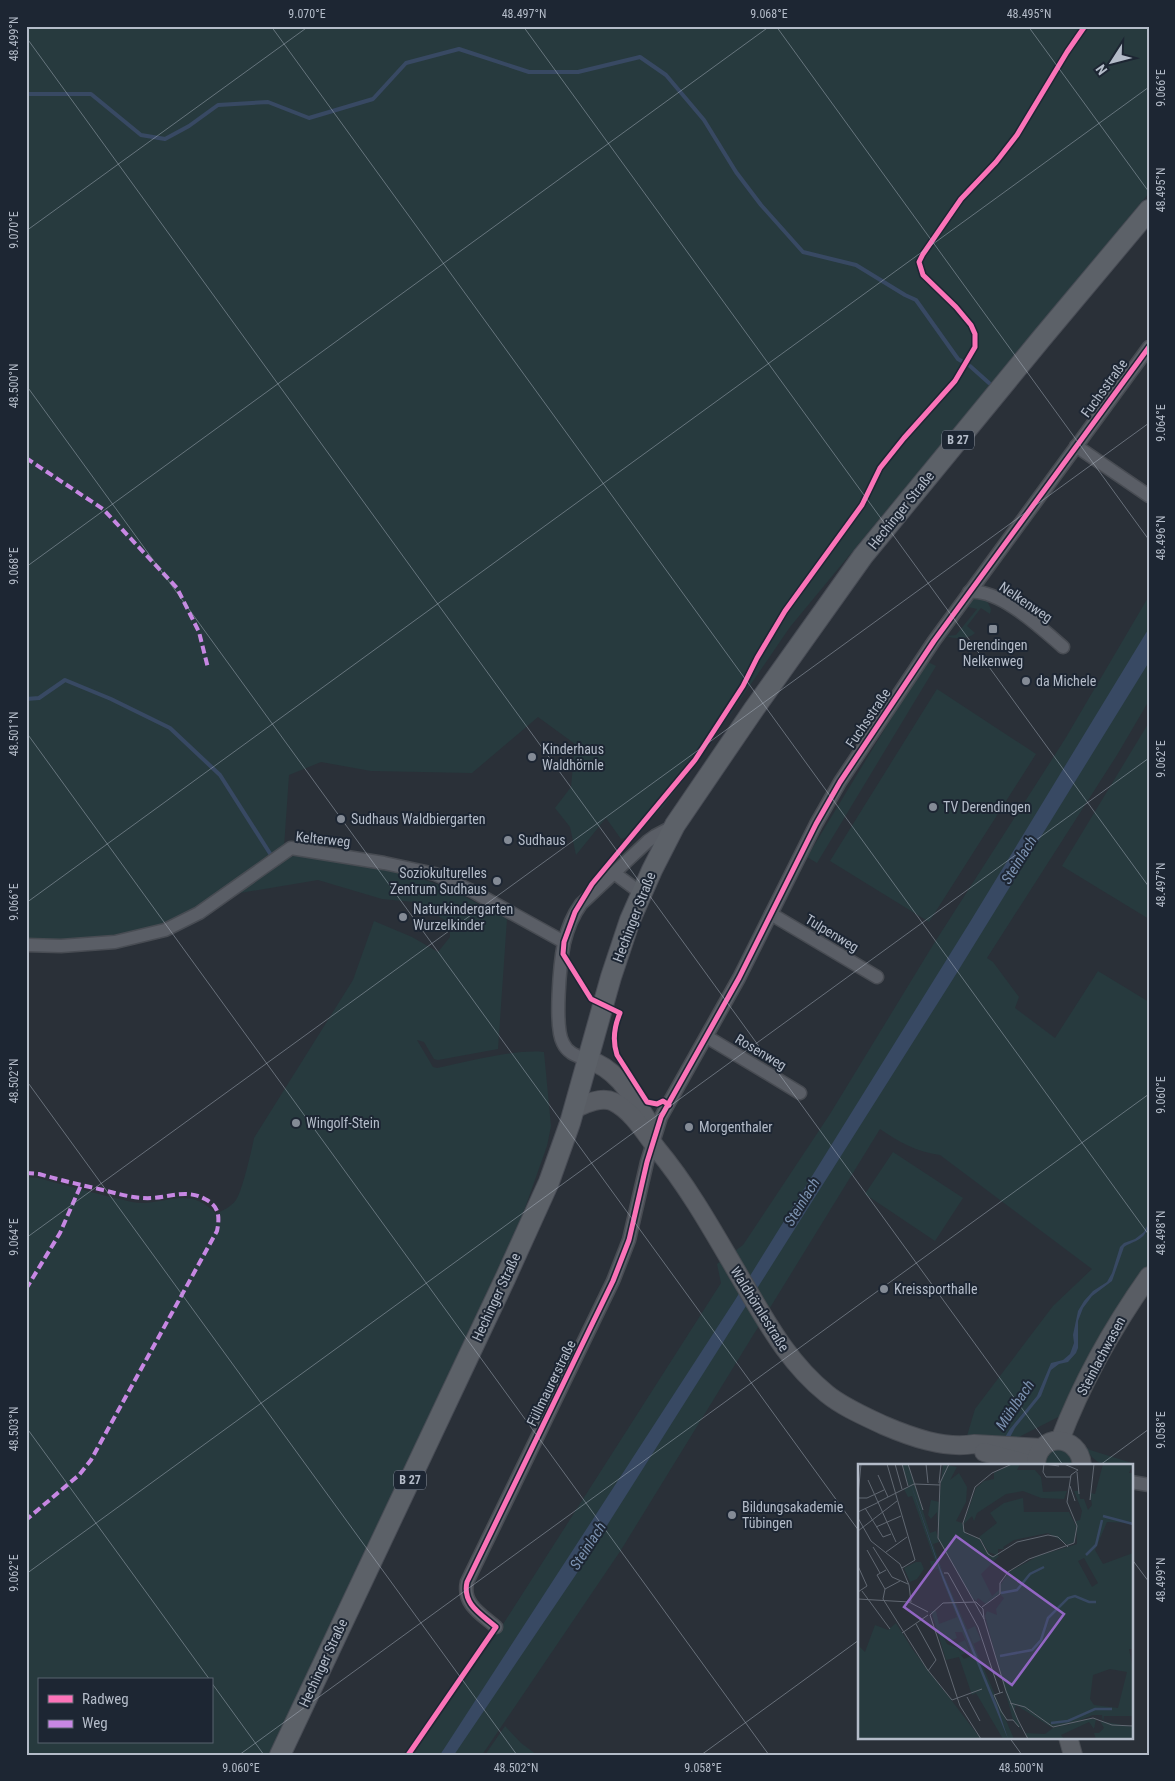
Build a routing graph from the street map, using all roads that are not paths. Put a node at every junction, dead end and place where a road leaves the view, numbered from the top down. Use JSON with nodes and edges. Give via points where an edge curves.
{"nodes":[{"id":1,"x":1149,"y":210,"type":"edge"},
{"id":2,"x":1149,"y":347,"type":"edge"},
{"id":3,"x":1076,"y":446,"type":"junction"},
{"id":4,"x":1149,"y":496,"type":"edge"},
{"id":5,"x":969,"y":592,"type":"junction"},
{"id":6,"x":1063,"y":646,"type":"dead end"},
{"id":7,"x":675,"y":825,"type":"junction"},
{"id":8,"x":614,"y":873,"type":"junction"},
{"id":9,"x":641,"y":892,"type":"junction"},
{"id":10,"x":771,"y":914,"type":"junction"},
{"id":11,"x":564,"y":942,"type":"junction"},
{"id":12,"x":26,"y":945,"type":"edge"},
{"id":13,"x":877,"y":977,"type":"dead end"},
{"id":14,"x":707,"y":1037,"type":"junction"},
{"id":15,"x":562,"y":1042,"type":"joint"},
{"id":16,"x":588,"y":1060,"type":"junction"},
{"id":17,"x":800,"y":1094,"type":"dead end"},
{"id":18,"x":574,"y":1109,"type":"junction"},
{"id":19,"x":627,"y":1111,"type":"junction"},
{"id":20,"x":654,"y":1138,"type":"junction"},
{"id":21,"x":1149,"y":1276,"type":"edge"},
{"id":22,"x":1060,"y":1440,"type":"junction"},
{"id":23,"x":1042,"y":1448,"type":"junction"},
{"id":24,"x":1011,"y":1453,"type":"junction"},
{"id":25,"x":1030,"y":1464,"type":"edge"},
{"id":26,"x":1036,"y":1464,"type":"edge"},
{"id":27,"x":1082,"y":1464,"type":"edge"},
{"id":28,"x":1132,"y":1482,"type":"edge"},
{"id":29,"x":1149,"y":1485,"type":"edge"},
{"id":30,"x":496,"y":1627,"type":"dead end"},
{"id":31,"x":280,"y":1755,"type":"edge"}],
"edges":[{"from":1,"to":7,"type":"main road","name":"Hechinger Straße","number":"B 27","via":[[863,556],[748,716]]},
{"from":2,"to":3,"type":"street","name":"Fuchsstraße"},
{"from":3,"to":4,"type":"street"},
{"from":3,"to":5,"type":"street","name":"Fuchsstraße"},
{"from":5,"to":6,"type":"street","name":"Nelkenweg","via":[[983,592],[1005,603]]},
{"from":5,"to":10,"type":"street","name":"Fuchsstraße","via":[[840,782]]},
{"from":7,"to":8,"type":"street","name":"Hechinger Straße","via":[[654,836]]},
{"from":7,"to":9,"type":"main road","name":"Hechinger Straße","number":"B 27"},
{"from":8,"to":9,"type":"street"},
{"from":8,"to":11,"type":"street","name":"Hechinger Straße","via":[[575,912]]},
{"from":9,"to":16,"type":"main road","name":"Hechinger Straße","number":"B 27"},
{"from":10,"to":13,"type":"street","name":"Tulpenweg"},
{"from":10,"to":14,"type":"street","name":"Fuchsstraße"},
{"from":11,"to":12,"type":"street","name":"Kelterweg","via":[[435,874],[384,862],[291,848],[199,913],[165,930],[115,942]]},
{"from":11,"to":15,"type":"street","name":"Hechinger Straße","via":[[559,985]]},
{"from":14,"to":17,"type":"street","name":"Rosenweg"},
{"from":14,"to":20,"type":"street","name":"Fuchsstraße","via":[[661,1118]]},
{"from":15,"to":16,"type":"street","name":"Waldhörnlestraße","via":[[572,1054]]},
{"from":16,"to":18,"type":"main road","name":"Hechinger Straße","number":"B 27"},
{"from":16,"to":19,"type":"street"},
{"from":16,"to":20,"type":"street","name":"Waldhörnlestraße","via":[[598,1062],[621,1082]]},
{"from":18,"to":19,"type":"street","name":"Waldhörnlestraße","via":[[592,1101],[612,1101]]},
{"from":18,"to":31,"type":"main road","name":"Hechinger Straße","number":"B 27","via":[[549,1182],[521,1246]]},
{"from":19,"to":20,"type":"street","name":"Waldhörnlestraße"},
{"from":20,"to":24,"type":"street","name":"Waldhörnlestraße","via":[[775,1337],[796,1364],[829,1395],[852,1410],[901,1432],[957,1446]]},
{"from":20,"to":30,"type":"street","name":"Füllmaurerstraße","via":[[629,1240],[613,1281],[467,1582],[465,1592],[469,1602]]},
{"from":21,"to":22,"type":"street","name":"Steinlachwasen","via":[[1098,1356]]},
{"from":22,"to":23,"type":"street","via":[[1047,1443]]},
{"from":22,"to":27,"type":"street","via":[[1078,1450]]},
{"from":23,"to":24,"type":"street","name":"Waldhörnlestraße"},
{"from":23,"to":26,"type":"street"},
{"from":24,"to":25,"type":"street","name":"Waldhörnlestraße"},
{"from":28,"to":29,"type":"street"}]}
